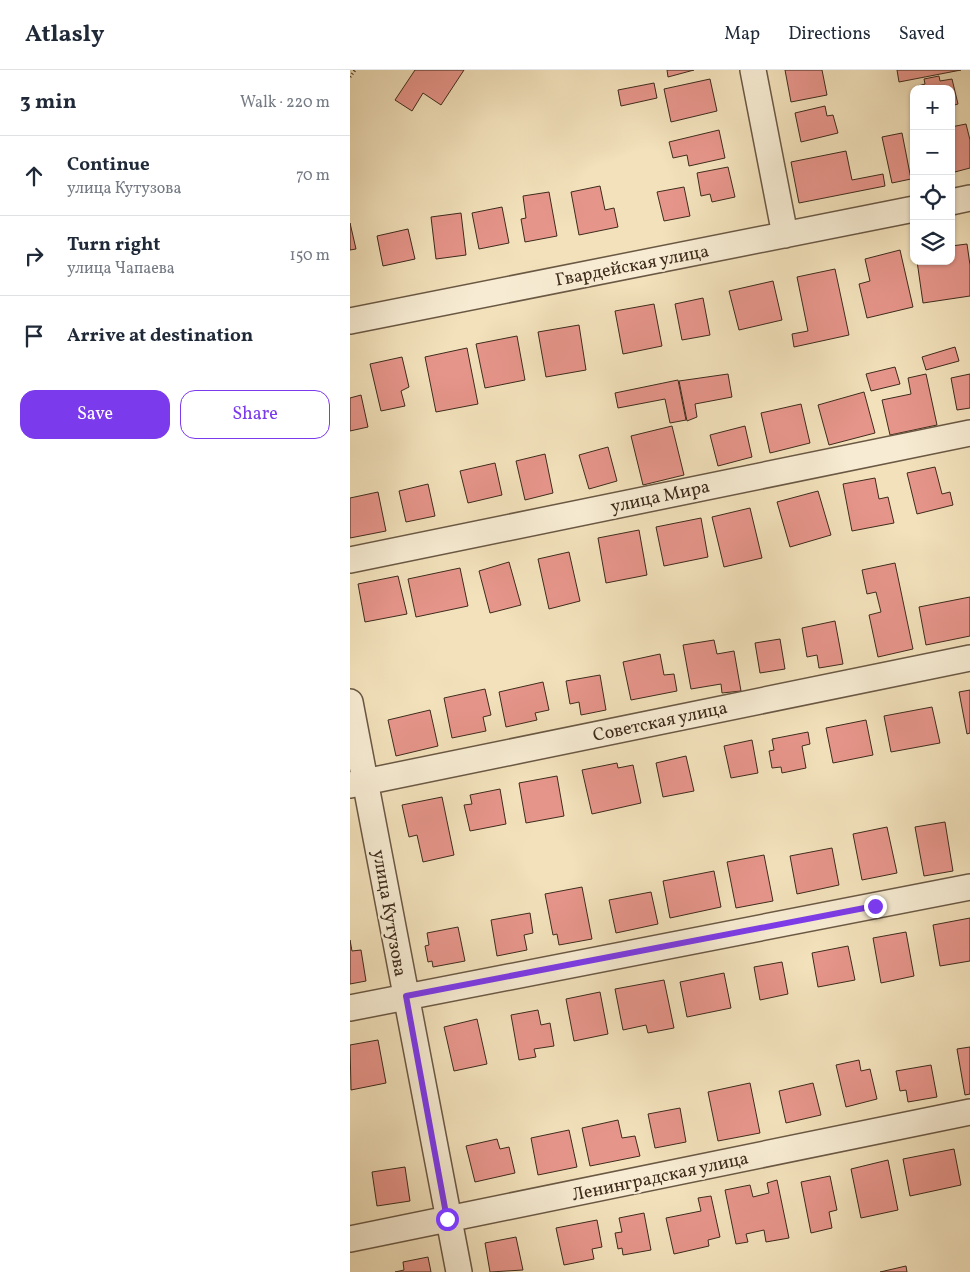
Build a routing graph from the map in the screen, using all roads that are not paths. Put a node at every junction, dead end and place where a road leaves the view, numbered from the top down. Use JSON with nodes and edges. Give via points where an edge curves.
{"nodes":[{"id":1,"x":753,"y":70,"type":"edge"},
{"id":2,"x":970,"y":198,"type":"edge"},
{"id":3,"x":955,"y":201,"type":"edge"},
{"id":4,"x":910,"y":210,"type":"edge"},
{"id":5,"x":785,"y":235,"type":"junction"},
{"id":6,"x":350,"y":321,"type":"edge"},
{"id":7,"x":970,"y":433,"type":"edge"},
{"id":8,"x":350,"y":560,"type":"edge"},
{"id":9,"x":970,"y":658,"type":"edge"},
{"id":10,"x":350,"y":702,"type":"edge"},
{"id":11,"x":358,"y":783,"type":"edge"},
{"id":12,"x":970,"y":887,"type":"edge"},
{"id":13,"x":406,"y":996,"type":"junction"},
{"id":14,"x":350,"y":1008,"type":"edge"},
{"id":15,"x":970,"y":1112,"type":"edge"},
{"id":16,"x":447,"y":1219,"type":"junction"},
{"id":17,"x":350,"y":1239,"type":"edge"},
{"id":18,"x":459,"y":1272,"type":"edge"}],
"edges":[{"from":1,"to":5,"type":"street"},
{"from":2,"to":3,"type":"street"},
{"from":4,"to":5,"type":"street","name":"Гвардейская улица"},
{"from":5,"to":6,"type":"street","name":"Гвардейская улица"},
{"from":7,"to":8,"type":"street","name":"улица Мира"},
{"from":9,"to":11,"type":"street","name":"Советская улица"},
{"from":10,"to":11,"type":"street","name":"улица Кутузова"},
{"from":11,"to":13,"type":"street","name":"улица Кутузова"},
{"from":12,"to":13,"type":"street"},
{"from":13,"to":14,"type":"street"},
{"from":13,"to":16,"type":"street","name":"улица Кутузова"},
{"from":15,"to":16,"type":"street","name":"Ленинградская улица"},
{"from":16,"to":17,"type":"street","name":"Ленинградская улица"},
{"from":16,"to":18,"type":"street","name":"улица Кутузова"}]}
